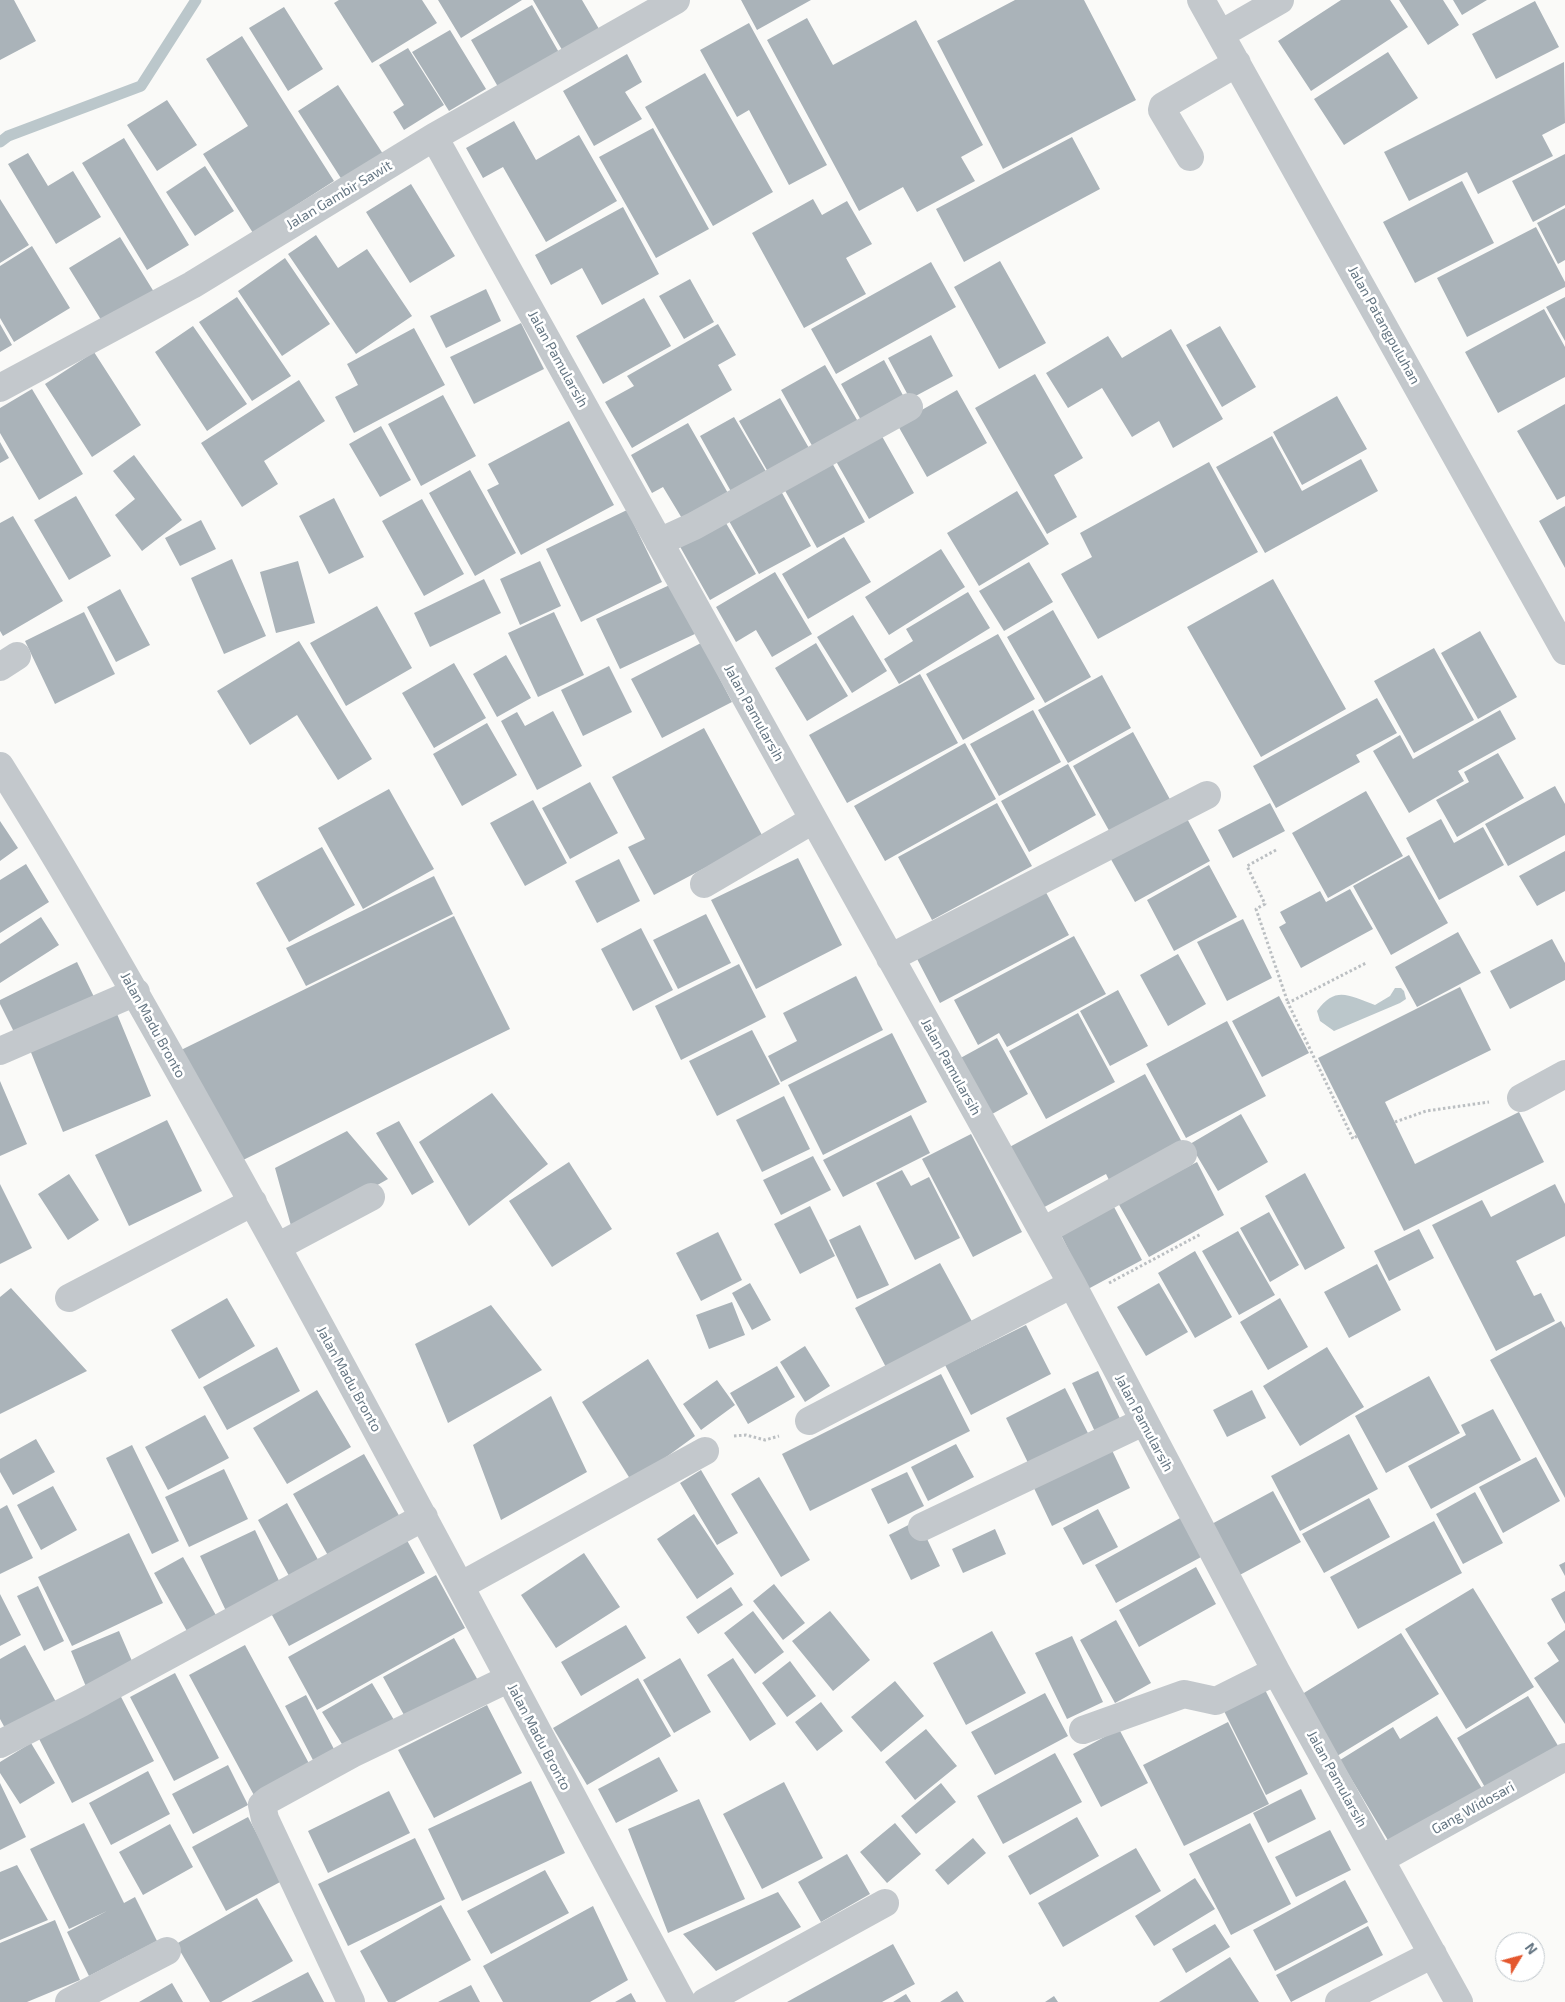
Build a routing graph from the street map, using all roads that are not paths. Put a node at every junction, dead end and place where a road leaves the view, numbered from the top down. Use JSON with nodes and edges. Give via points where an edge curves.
{"nodes":[{"id":1,"x":676,"y":0,"type":"edge"},
{"id":2,"x":1201,"y":0,"type":"edge"},
{"id":3,"x":1280,"y":0,"type":"edge"},
{"id":4,"x":1221,"y":34,"type":"junction"},
{"id":5,"x":1237,"y":63,"type":"junction"},
{"id":6,"x":434,"y":137,"type":"junction"},
{"id":7,"x":1190,"y":157,"type":"dead end"},
{"id":8,"x":0,"y":388,"type":"edge"},
{"id":9,"x":909,"y":408,"type":"dead end"},
{"id":10,"x":659,"y":542,"type":"junction"},
{"id":11,"x":1562,"y":638,"type":"edge"},
{"id":12,"x":1,"y":769,"type":"edge"},
{"id":13,"x":1208,"y":795,"type":"dead end"},
{"id":14,"x":814,"y":820,"type":"junction"},
{"id":15,"x":704,"y":884,"type":"dead end"},
{"id":16,"x":890,"y":958,"type":"junction"},
{"id":17,"x":136,"y":992,"type":"junction"},
{"id":18,"x":0,"y":1051,"type":"edge"},
{"id":19,"x":1565,"y":1074,"type":"edge"},
{"id":20,"x":1521,"y":1098,"type":"road end"},
{"id":21,"x":1183,"y":1154,"type":"dead end"},
{"id":22,"x":370,"y":1197,"type":"dead end"},
{"id":23,"x":253,"y":1202,"type":"junction"},
{"id":24,"x":1042,"y":1231,"type":"junction"},
{"id":25,"x":277,"y":1247,"type":"junction"},
{"id":26,"x":1076,"y":1292,"type":"junction"},
{"id":27,"x":69,"y":1298,"type":"dead end"},
{"id":28,"x":810,"y":1421,"type":"road end"},
{"id":29,"x":1144,"y":1422,"type":"junction"},
{"id":30,"x":705,"y":1451,"type":"road end"},
{"id":31,"x":424,"y":1517,"type":"junction"},
{"id":32,"x":922,"y":1527,"type":"dead end"},
{"id":33,"x":460,"y":1586,"type":"junction"},
{"id":34,"x":1276,"y":1670,"type":"junction"},
{"id":35,"x":508,"y":1678,"type":"junction"},
{"id":36,"x":1083,"y":1730,"type":"dead end"},
{"id":37,"x":0,"y":1744,"type":"edge"},
{"id":38,"x":1565,"y":1758,"type":"edge"},
{"id":39,"x":1381,"y":1858,"type":"junction"},
{"id":40,"x":886,"y":1903,"type":"dead end"},
{"id":41,"x":167,"y":1951,"type":"dead end"},
{"id":42,"x":1433,"y":1954,"type":"junction"},
{"id":43,"x":69,"y":2002,"type":"edge"},
{"id":44,"x":351,"y":2002,"type":"edge"},
{"id":45,"x":682,"y":2002,"type":"edge"},
{"id":46,"x":704,"y":2002,"type":"edge"},
{"id":47,"x":1339,"y":2002,"type":"edge"},
{"id":48,"x":1459,"y":2002,"type":"edge"}],
"edges":[{"from":1,"to":6,"type":"street","name":"Jalan Gambir Sawit"},
{"from":2,"to":4,"type":"street","name":"Jalan Patangpuluhan"},
{"from":3,"to":4,"type":"street"},
{"from":4,"to":5,"type":"street","name":"Jalan Patangpuluhan"},
{"from":5,"to":7,"type":"street","via":[[1163,106],[1162,110]]},
{"from":5,"to":11,"type":"street","name":"Jalan Patangpuluhan"},
{"from":6,"to":8,"type":"street","name":"Jalan Gambir Sawit","via":[[192,286]]},
{"from":6,"to":10,"type":"street","name":"Jalan Pamularsih"},
{"from":9,"to":10,"type":"street"},
{"from":10,"to":14,"type":"street","name":"Jalan Pamularsih"},
{"from":12,"to":17,"type":"street","name":"Jalan Madu Bronto"},
{"from":13,"to":16,"type":"street"},
{"from":14,"to":15,"type":"street"},
{"from":14,"to":16,"type":"street","name":"Jalan Pamularsih"},
{"from":16,"to":24,"type":"street","name":"Jalan Pamularsih"},
{"from":17,"to":18,"type":"street"},
{"from":17,"to":23,"type":"street","name":"Jalan Madu Bronto"},
{"from":19,"to":20,"type":"street"},
{"from":21,"to":24,"type":"street"},
{"from":22,"to":25,"type":"street"},
{"from":23,"to":25,"type":"street","name":"Jalan Madu Bronto"},
{"from":23,"to":27,"type":"street"},
{"from":24,"to":26,"type":"street","name":"Jalan Pamularsih"},
{"from":25,"to":31,"type":"street","name":"Jalan Madu Bronto"},
{"from":26,"to":28,"type":"street"},
{"from":26,"to":29,"type":"street","name":"Jalan Pamularsih"},
{"from":29,"to":32,"type":"street"},
{"from":29,"to":34,"type":"street","name":"Jalan Pamularsih"},
{"from":30,"to":33,"type":"street"},
{"from":31,"to":33,"type":"street","name":"Jalan Madu Bronto"},
{"from":31,"to":37,"type":"street"},
{"from":33,"to":35,"type":"street","name":"Jalan Madu Bronto"},
{"from":34,"to":36,"type":"street","via":[[1216,1701],[1184,1694]]},
{"from":34,"to":39,"type":"street","name":"Jalan Pamularsih"},
{"from":35,"to":44,"type":"street","via":[[352,1754],[262,1806],[264,1819]]},
{"from":35,"to":45,"type":"street","name":"Jalan Madu Bronto"},
{"from":38,"to":39,"type":"street","name":"Gang Widosari"},
{"from":39,"to":42,"type":"street","name":"Jalan Pamularsih"},
{"from":40,"to":46,"type":"street"},
{"from":41,"to":43,"type":"street"},
{"from":42,"to":47,"type":"street"},
{"from":42,"to":48,"type":"street","name":"Jalan Pamularsih"}]}
